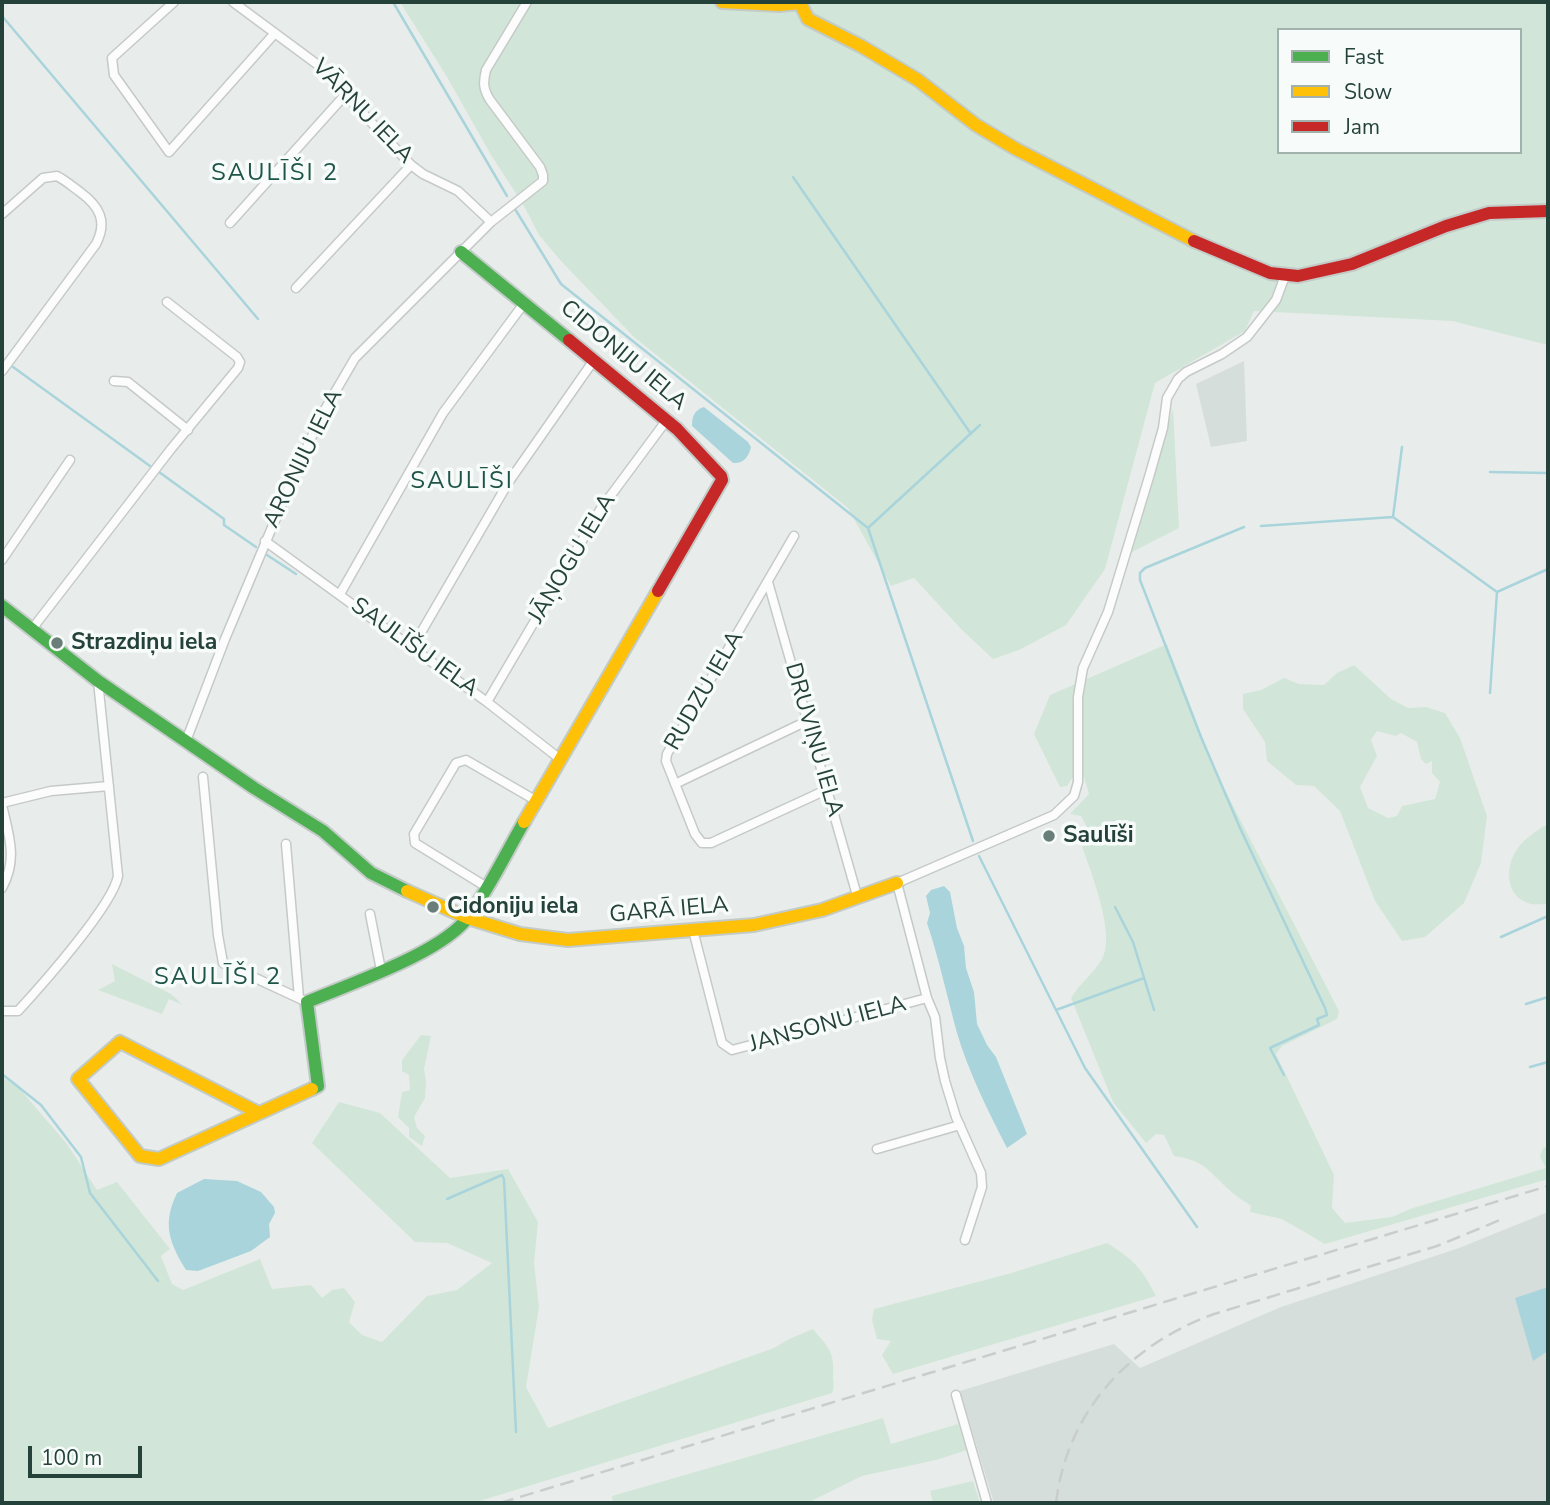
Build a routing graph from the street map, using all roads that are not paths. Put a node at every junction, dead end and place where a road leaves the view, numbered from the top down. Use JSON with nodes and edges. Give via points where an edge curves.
{"nodes":[{"id":1,"x":174,"y":2,"type":"edge"},
{"id":2,"x":233,"y":2,"type":"edge"},
{"id":3,"x":527,"y":2,"type":"edge"},
{"id":4,"x":722,"y":2,"type":"edge"},
{"id":5,"x":803,"y":2,"type":"edge"},
{"id":6,"x":275,"y":33,"type":"junction"},
{"id":7,"x":345,"y":95,"type":"junction"},
{"id":8,"x":411,"y":165,"type":"junction"},
{"id":9,"x":1548,"y":211,"type":"edge"},
{"id":10,"x":2,"y":215,"type":"edge"},
{"id":11,"x":491,"y":222,"type":"junction"},
{"id":12,"x":230,"y":223,"type":"dead end"},
{"id":13,"x":461,"y":251,"type":"junction"},
{"id":14,"x":1285,"y":276,"type":"junction"},
{"id":15,"x":296,"y":288,"type":"dead end"},
{"id":16,"x":167,"y":302,"type":"dead end"},
{"id":17,"x":525,"y":302,"type":"junction"},
{"id":18,"x":594,"y":360,"type":"junction"},
{"id":19,"x":2,"y":371,"type":"edge"},
{"id":20,"x":114,"y":382,"type":"dead end"},
{"id":21,"x":666,"y":421,"type":"junction"},
{"id":22,"x":188,"y":430,"type":"junction"},
{"id":23,"x":69,"y":460,"type":"dead end"},
{"id":24,"x":794,"y":536,"type":"dead end"},
{"id":25,"x":265,"y":541,"type":"junction"},
{"id":26,"x":2,"y":560,"type":"edge"},
{"id":27,"x":768,"y":582,"type":"junction"},
{"id":28,"x":340,"y":594,"type":"junction"},
{"id":29,"x":2,"y":606,"type":"edge"},
{"id":30,"x":32,"y":629,"type":"junction"},
{"id":31,"x":412,"y":648,"type":"junction"},
{"id":32,"x":98,"y":681,"type":"junction"},
{"id":33,"x":487,"y":702,"type":"junction"},
{"id":34,"x":807,"y":721,"type":"junction"},
{"id":35,"x":186,"y":741,"type":"junction"},
{"id":36,"x":560,"y":759,"type":"junction"},
{"id":37,"x":203,"y":777,"type":"dead end"},
{"id":38,"x":675,"y":784,"type":"junction"},
{"id":39,"x":109,"y":786,"type":"junction"},
{"id":40,"x":826,"y":790,"type":"junction"},
{"id":41,"x":535,"y":800,"type":"junction"},
{"id":42,"x":2,"y":804,"type":"edge"},
{"id":43,"x":286,"y":844,"type":"dead end"},
{"id":44,"x":897,"y":883,"type":"junction"},
{"id":45,"x":485,"y":886,"type":"junction"},
{"id":46,"x":2,"y":888,"type":"edge"},
{"id":47,"x":858,"y":899,"type":"junction"},
{"id":48,"x":370,"y":914,"type":"dead end"},
{"id":49,"x":468,"y":918,"type":"junction"},
{"id":50,"x":693,"y":930,"type":"junction"},
{"id":51,"x":381,"y":970,"type":"junction"},
{"id":52,"x":927,"y":998,"type":"junction"},
{"id":53,"x":303,"y":1000,"type":"junction"},
{"id":54,"x":2,"y":1011,"type":"edge"},
{"id":55,"x":259,"y":1113,"type":"junction"},
{"id":56,"x":960,"y":1125,"type":"junction"},
{"id":57,"x":877,"y":1149,"type":"dead end"},
{"id":58,"x":965,"y":1240,"type":"dead end"},
{"id":59,"x":956,"y":1395,"type":"dead end"},
{"id":60,"x":988,"y":1503,"type":"edge"}],
"edges":[{"from":1,"to":6,"type":"street","via":[[112,58],[111,65],[169,152]]},
{"from":2,"to":6,"type":"street","name":"VĀRNU IELA"},
{"from":3,"to":11,"type":"street","name":"ARONIJU IELA","via":[[483,82],[484,91],[543,175],[542,181]]},
{"from":4,"to":5,"type":"street"},
{"from":5,"to":14,"type":"street","via":[[808,19],[918,80],[1016,149],[1208,248]]},
{"from":6,"to":7,"type":"street","name":"VĀRNU IELA","via":[[318,65]]},
{"from":7,"to":8,"type":"street","name":"VĀRNU IELA"},
{"from":7,"to":12,"type":"street"},
{"from":8,"to":11,"type":"street","name":"VĀRNU IELA","via":[[458,191]]},
{"from":8,"to":15,"type":"street"},
{"from":9,"to":14,"type":"street","via":[[1489,213],[1352,264]]},
{"from":10,"to":19,"type":"street","via":[[43,178],[57,176],[93,201],[103,224],[96,244]]},
{"from":11,"to":13,"type":"street","name":"ARONIJU IELA"},
{"from":13,"to":17,"type":"street","name":"CIDONIJU IELA"},
{"from":13,"to":25,"type":"street","name":"ARONIJU IELA","via":[[355,358],[324,411]]},
{"from":14,"to":44,"type":"street","name":"GARĀ IELA","via":[[1276,300],[1247,337],[1186,372],[1167,398],[1163,428],[1108,612],[1083,667],[1074,796],[1054,815]]},
{"from":16,"to":22,"type":"street","via":[[240,362]]},
{"from":17,"to":18,"type":"street","name":"CIDONIJU IELA"},
{"from":17,"to":28,"type":"street","via":[[443,413]]},
{"from":18,"to":21,"type":"street","name":"CIDONIJU IELA"},
{"from":18,"to":31,"type":"street","via":[[508,483]]},
{"from":20,"to":22,"type":"street","via":[[128,382]]},
{"from":21,"to":33,"type":"street","name":"JĀŅOGU IELA","via":[[600,510]]},
{"from":21,"to":36,"type":"street","name":"CIDONIJU IELA","via":[[722,480]]},
{"from":22,"to":30,"type":"street"},
{"from":23,"to":26,"type":"street"},
{"from":24,"to":27,"type":"street","name":"RUDZU IELA"},
{"from":25,"to":28,"type":"street","name":"SAULĪŠU IELA"},
{"from":25,"to":35,"type":"street","name":"ARONIJU IELA"},
{"from":27,"to":34,"type":"street","name":"DRUVIŅU IELA"},
{"from":27,"to":38,"type":"street","name":"RUDZU IELA","via":[[667,754]]},
{"from":28,"to":31,"type":"street","name":"SAULĪŠU IELA"},
{"from":29,"to":30,"type":"street","name":"GARĀ IELA"},
{"from":30,"to":32,"type":"street","name":"GARĀ IELA"},
{"from":31,"to":33,"type":"street","name":"SAULĪŠU IELA"},
{"from":32,"to":35,"type":"street","name":"GARĀ IELA"},
{"from":32,"to":39,"type":"street"},
{"from":33,"to":36,"type":"street","name":"SAULĪŠU IELA"},
{"from":34,"to":38,"type":"street"},
{"from":34,"to":40,"type":"street","name":"DRUVIŅU IELA"},
{"from":35,"to":49,"type":"street","name":"GARĀ IELA","via":[[323,831],[371,873]]},
{"from":36,"to":41,"type":"street","name":"CIDONIJU IELA"},
{"from":37,"to":53,"type":"street","via":[[223,963]]},
{"from":38,"to":40,"type":"street","name":"RUDZU IELA","via":[[695,834],[702,842],[711,843]]},
{"from":39,"to":42,"type":"street","via":[[51,791]]},
{"from":39,"to":54,"type":"street","via":[[116,887],[18,1011]]},
{"from":40,"to":47,"type":"street","name":"DRUVIŅU IELA"},
{"from":41,"to":45,"type":"street","name":"CIDONIJU IELA"},
{"from":41,"to":45,"type":"street","via":[[461,760],[414,834],[415,843]]},
{"from":42,"to":46,"type":"street","via":[[11,844],[10,874]]},
{"from":43,"to":53,"type":"street"},
{"from":44,"to":47,"type":"street","name":"GARĀ IELA"},
{"from":44,"to":52,"type":"street"},
{"from":45,"to":49,"type":"street","name":"CIDONIJU IELA"},
{"from":47,"to":50,"type":"street","name":"GARĀ IELA","via":[[790,919]]},
{"from":48,"to":51,"type":"street"},
{"from":49,"to":50,"type":"street","name":"GARĀ IELA","via":[[546,939]]},
{"from":49,"to":51,"type":"street","name":"CIDONIJU IELA","via":[[419,954]]},
{"from":50,"to":52,"type":"street","name":"JANSONU IELA","via":[[722,1043],[732,1050]]},
{"from":51,"to":53,"type":"street","name":"CIDONIJU IELA"},
{"from":52,"to":56,"type":"street","via":[[936,1017],[940,1058]]},
{"from":53,"to":55,"type":"street","via":[[318,1086]]},
{"from":55,"to":55,"type":"street","via":[[120,1042],[78,1079],[140,1156],[159,1159]]},
{"from":56,"to":57,"type":"street"},
{"from":56,"to":58,"type":"street","via":[[981,1173],[982,1187]]},
{"from":59,"to":60,"type":"street"}]}
